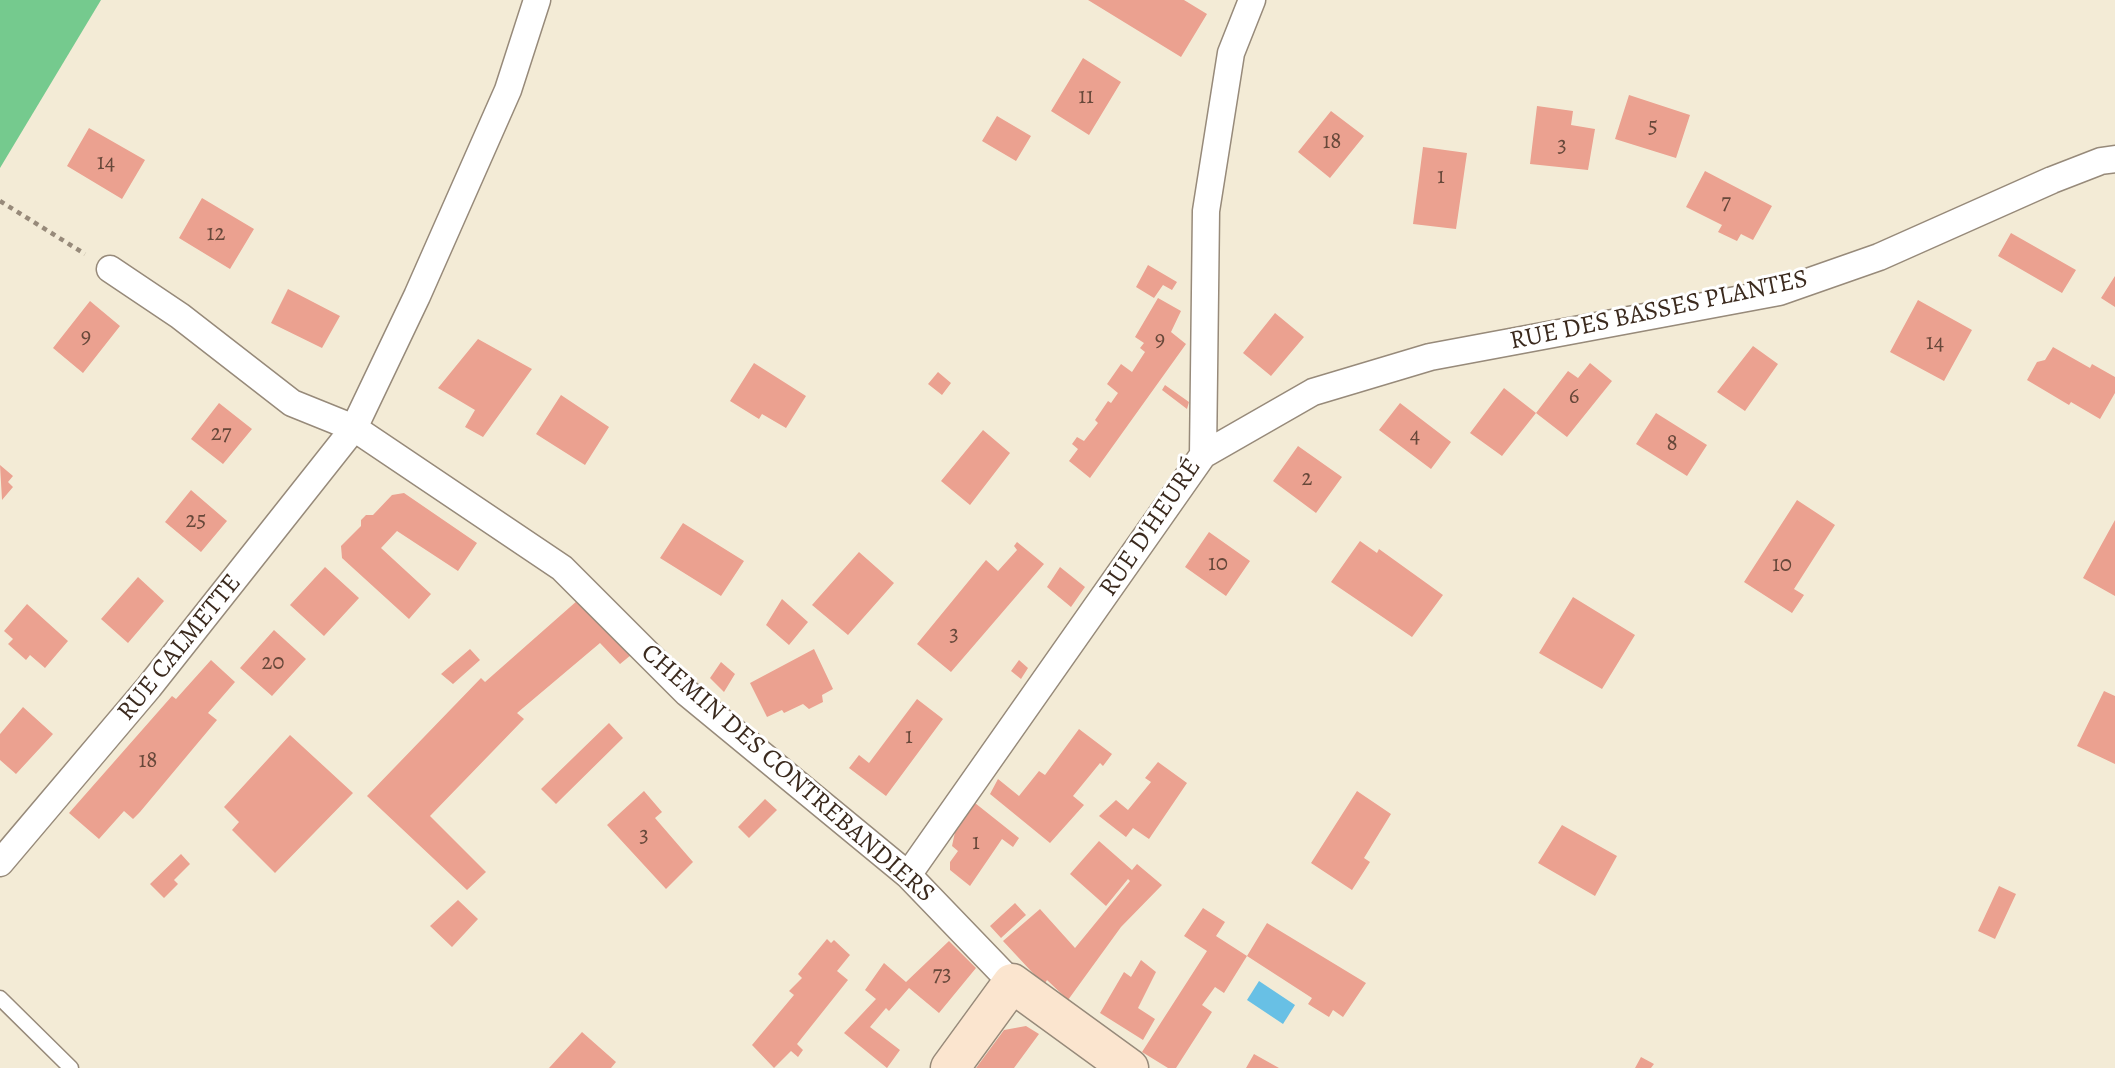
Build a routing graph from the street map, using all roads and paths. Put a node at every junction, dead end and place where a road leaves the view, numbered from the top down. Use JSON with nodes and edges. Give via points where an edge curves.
{"nodes":[{"id":1,"x":537,"y":0,"type":"edge"},
{"id":2,"x":1252,"y":0,"type":"edge"},
{"id":3,"x":2115,"y":159,"type":"edge"},
{"id":4,"x":0,"y":201,"type":"edge"},
{"id":5,"x":110,"y":269,"type":"joint"},
{"id":6,"x":354,"y":428,"type":"junction"},
{"id":7,"x":1203,"y":455,"type":"junction"},
{"id":8,"x":0,"y":863,"type":"edge"},
{"id":9,"x":908,"y":875,"type":"junction"},
{"id":10,"x":1012,"y":983,"type":"junction"},
{"id":11,"x":0,"y":999,"type":"edge"},
{"id":12,"x":71,"y":1068,"type":"edge"},
{"id":13,"x":950,"y":1068,"type":"edge"},
{"id":14,"x":1129,"y":1068,"type":"edge"}],
"edges":[{"from":1,"to":6,"type":"street","name":"RUE CALMETTE","via":[[508,90]]},
{"from":2,"to":7,"type":"street","name":"RUE D'HEURÉ","via":[[1231,53],[1206,211]]},
{"from":3,"to":7,"type":"street","name":"RUE DES BASSES PLANTES","via":[[2052,180],[1879,257],[1779,292],[1430,357],[1313,392]]},
{"from":4,"to":5,"type":"path"},
{"from":5,"to":6,"type":"street","name":"CHEMIN DES CONTREBANDIERS","via":[[180,316],[292,403]]},
{"from":6,"to":8,"type":"street","name":"RUE CALMETTE","via":[[149,687]]},
{"from":6,"to":9,"type":"street","name":"CHEMIN DES CONTREBANDIERS","via":[[562,568],[687,693]]},
{"from":7,"to":9,"type":"street","name":"RUE D'HEURÉ"},
{"from":9,"to":10,"type":"street","name":"CHEMIN DES CONTREBANDIERS"},
{"from":10,"to":13,"type":"street"},
{"from":10,"to":14,"type":"street"},
{"from":11,"to":12,"type":"lane"}]}
